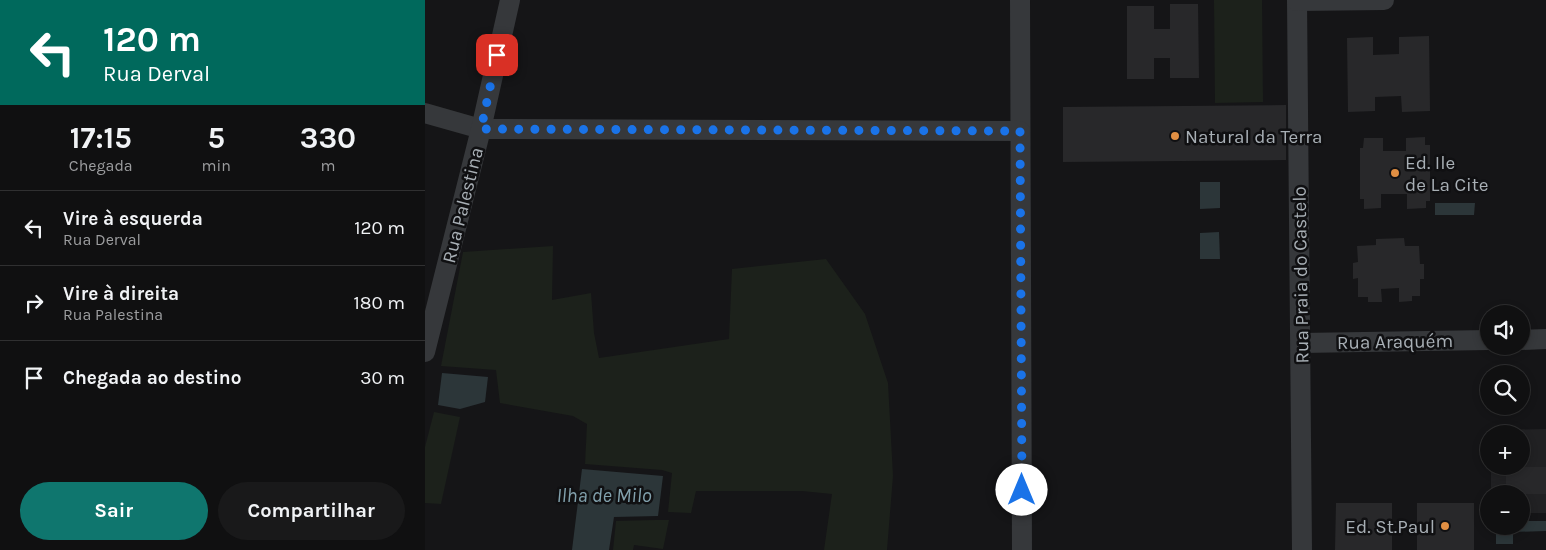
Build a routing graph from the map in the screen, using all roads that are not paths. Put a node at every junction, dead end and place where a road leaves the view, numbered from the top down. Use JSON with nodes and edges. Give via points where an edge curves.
{"nodes":[{"id":1,"x":509,"y":0,"type":"edge"},
{"id":2,"x":1020,"y":0,"type":"edge"},
{"id":3,"x":1383,"y":0,"type":"edge"},
{"id":4,"x":1297,"y":1,"type":"edge"},
{"id":5,"x":425,"y":113,"type":"edge"},
{"id":6,"x":481,"y":129,"type":"junction"},
{"id":7,"x":1020,"y":131,"type":"junction"},
{"id":8,"x":1480,"y":340,"type":"edge"},
{"id":9,"x":1530,"y":340,"type":"edge"},
{"id":10,"x":1546,"y":340,"type":"edge"},
{"id":11,"x":1301,"y":342,"type":"junction"},
{"id":12,"x":425,"y":352,"type":"edge"},
{"id":13,"x":1022,"y":550,"type":"edge"},
{"id":14,"x":1302,"y":550,"type":"edge"}],
"edges":[{"from":1,"to":6,"type":"street","name":"Rua Palestina"},
{"from":2,"to":7,"type":"street"},
{"from":3,"to":4,"type":"street"},
{"from":4,"to":11,"type":"street","name":"Rua Praia do Castelo"},
{"from":5,"to":6,"type":"street"},
{"from":6,"to":7,"type":"street"},
{"from":6,"to":12,"type":"street","name":"Rua Palestina"},
{"from":7,"to":13,"type":"street"},
{"from":8,"to":11,"type":"street","name":"Rua Araquém"},
{"from":9,"to":10,"type":"street"},
{"from":11,"to":14,"type":"street","name":"Rua Praia do Castelo"}]}
